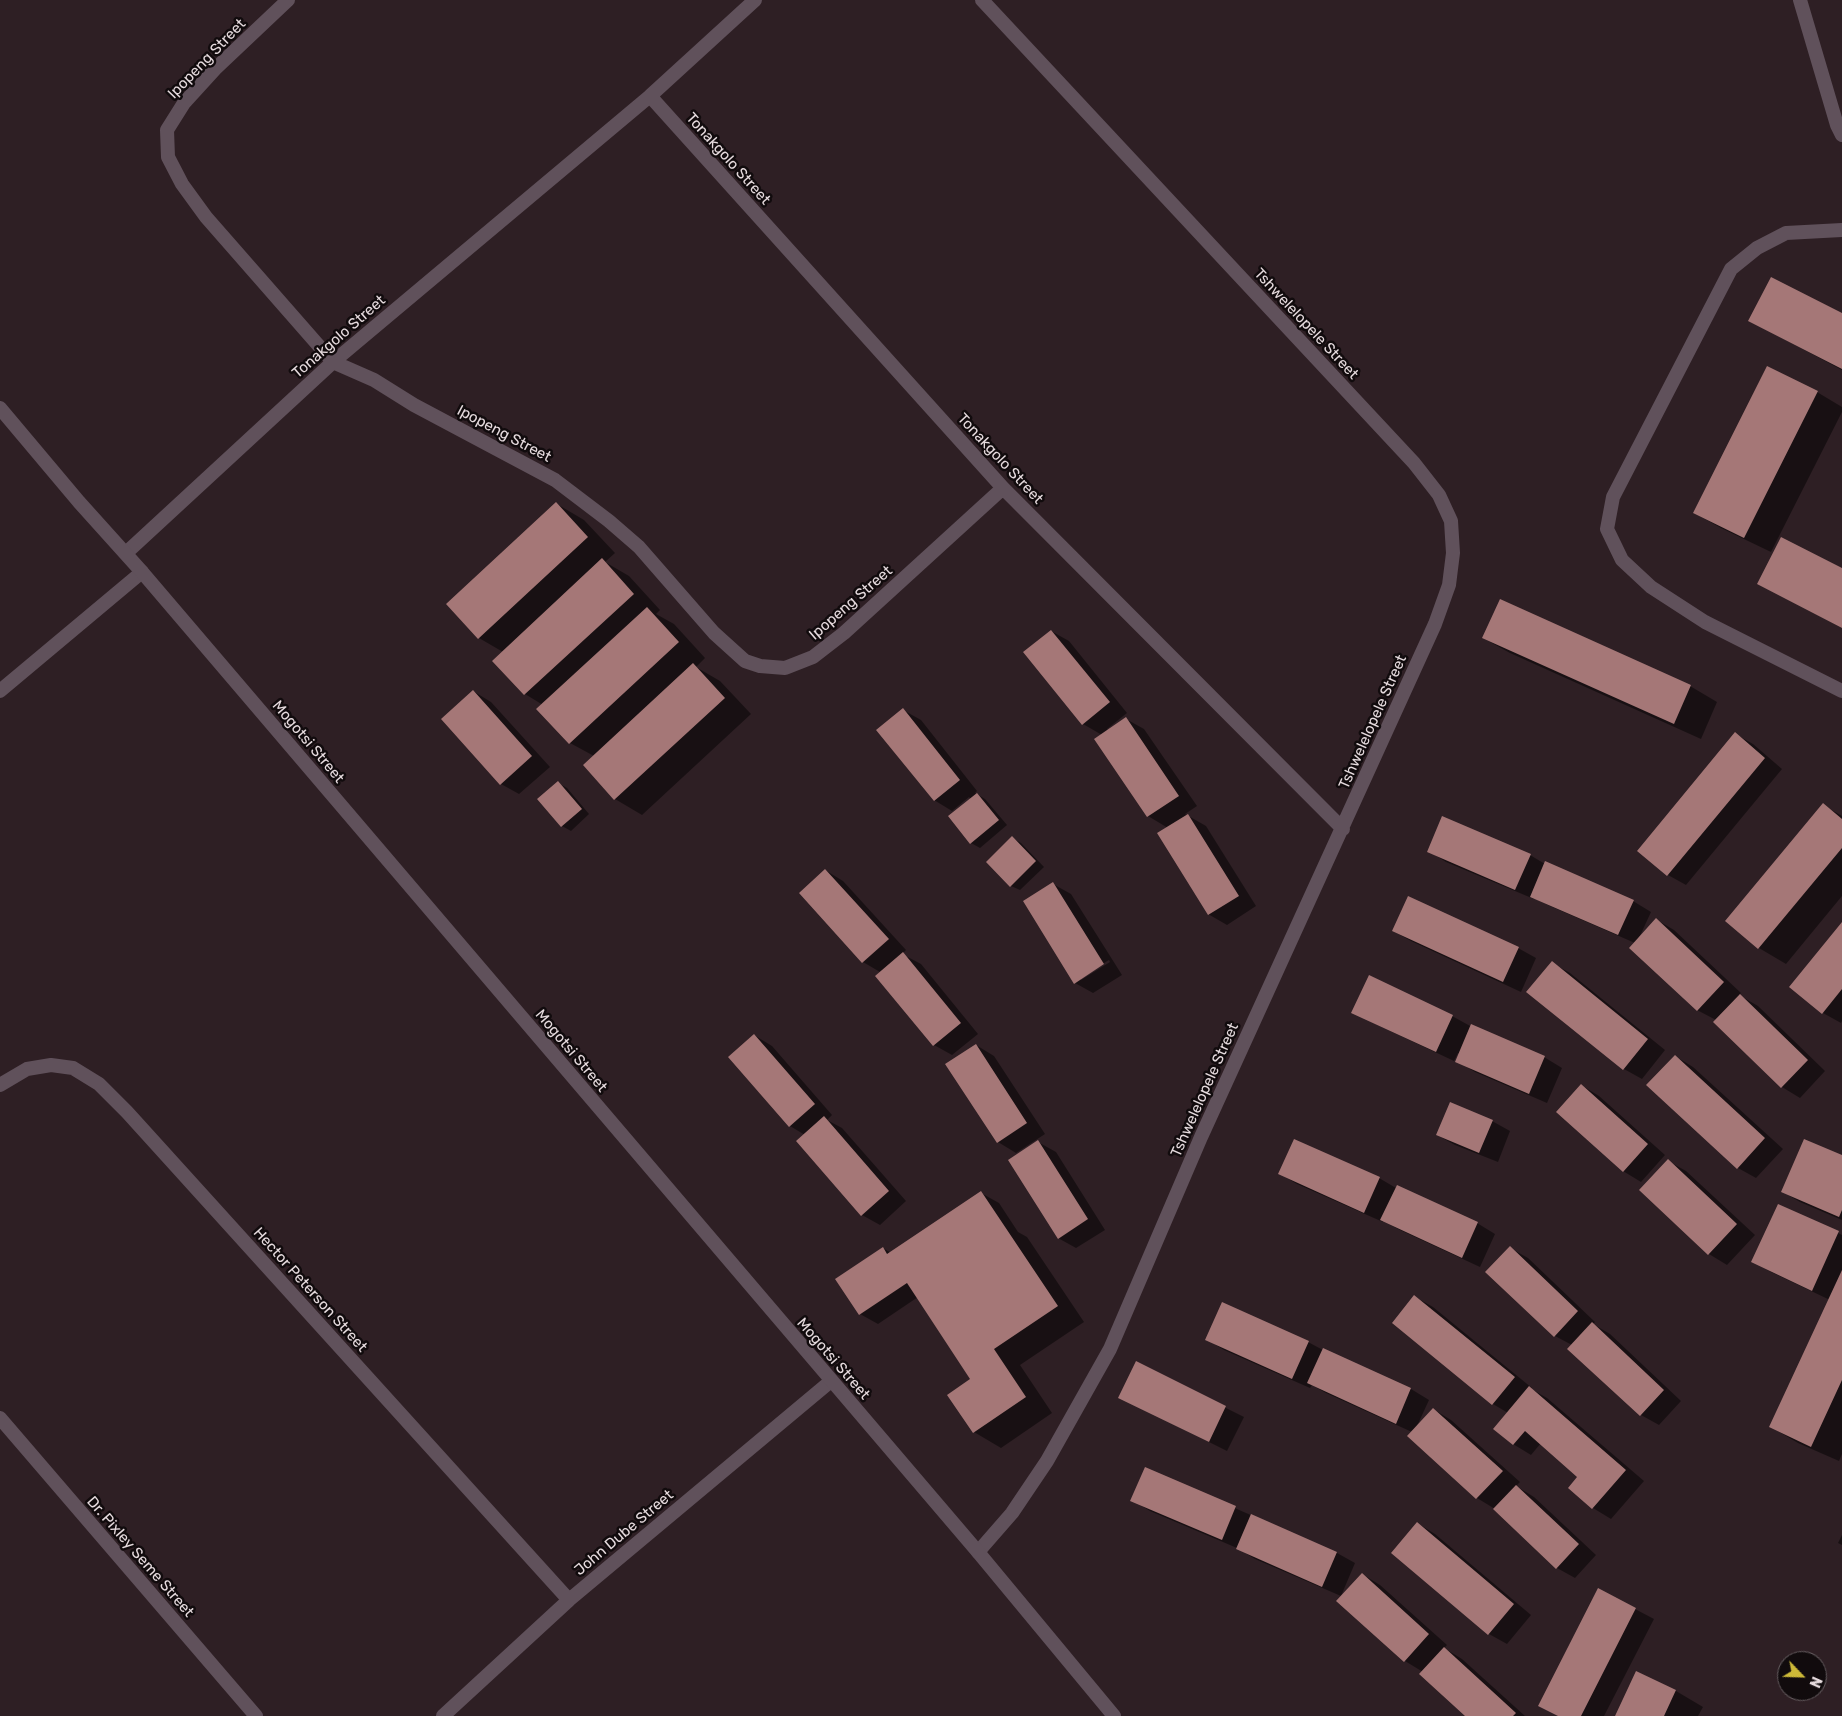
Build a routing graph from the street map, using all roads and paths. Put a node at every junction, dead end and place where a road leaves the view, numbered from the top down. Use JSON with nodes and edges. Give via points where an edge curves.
{"nodes":[{"id":1,"x":288,"y":0,"type":"edge"},
{"id":2,"x":755,"y":0,"type":"edge"},
{"id":3,"x":982,"y":0,"type":"edge"},
{"id":4,"x":1800,"y":0,"type":"edge"},
{"id":5,"x":650,"y":96,"type":"junction"},
{"id":6,"x":1842,"y":135,"type":"edge"},
{"id":7,"x":1842,"y":230,"type":"edge"},
{"id":8,"x":333,"y":362,"type":"junction"},
{"id":9,"x":0,"y":408,"type":"edge"},
{"id":10,"x":1003,"y":488,"type":"junction"},
{"id":11,"x":126,"y":553,"type":"junction"},
{"id":12,"x":142,"y":572,"type":"junction"},
{"id":13,"x":0,"y":691,"type":"edge"},
{"id":14,"x":1842,"y":691,"type":"edge"},
{"id":15,"x":1343,"y":828,"type":"junction"},
{"id":16,"x":0,"y":1085,"type":"edge"},
{"id":17,"x":831,"y":1381,"type":"junction"},
{"id":18,"x":0,"y":1418,"type":"edge"},
{"id":19,"x":978,"y":1552,"type":"junction"},
{"id":20,"x":569,"y":1600,"type":"junction"},
{"id":21,"x":256,"y":1716,"type":"edge"},
{"id":22,"x":443,"y":1716,"type":"edge"},
{"id":23,"x":1114,"y":1716,"type":"edge"}],
"edges":[{"from":1,"to":8,"type":"street","name":"Ipopeng Street","via":[[184,103],[168,130],[168,157],[182,184],[206,217]]},
{"from":2,"to":5,"type":"street","name":"Tonakgolo Street"},
{"from":3,"to":15,"type":"street","name":"Tshwelelopele Street","via":[[1414,463],[1439,495],[1452,521],[1449,585],[1435,624]]},
{"from":4,"to":6,"type":"street"},
{"from":5,"to":8,"type":"street","name":"Tonakgolo Street"},
{"from":5,"to":10,"type":"street","name":"Tonakgolo Street"},
{"from":7,"to":14,"type":"street","via":[[1786,233],[1757,248],[1731,269],[1613,497],[1607,529],[1622,560],[1651,587],[1705,622]]},
{"from":8,"to":10,"type":"street","name":"Ipopeng Street","via":[[374,380],[414,405],[555,480],[639,547],[714,633],[745,661],[760,666],[785,668],[813,657],[844,633]]},
{"from":8,"to":11,"type":"street","name":"Tonakgolo Street"},
{"from":9,"to":11,"type":"street","name":"Mogotsi Street"},
{"from":10,"to":15,"type":"street","name":"Tonakgolo Street"},
{"from":11,"to":12,"type":"street","name":"Mogotsi Street"},
{"from":12,"to":13,"type":"street"},
{"from":12,"to":17,"type":"street","name":"Mogotsi Street"},
{"from":15,"to":19,"type":"street","name":"Tshwelelopele Street","via":[[1200,1137],[1110,1349],[1048,1461],[1012,1513]]},
{"from":16,"to":20,"type":"street","name":"Hector Peterson Street","via":[[27,1069],[51,1065],[73,1068],[99,1084]]},
{"from":17,"to":19,"type":"street","name":"Mogotsi Street"},
{"from":17,"to":20,"type":"street","name":"John Dube Street"},
{"from":18,"to":21,"type":"street","name":"Dr. Pixley Seme Street"},
{"from":19,"to":23,"type":"street","name":"Mogotsi Street"},
{"from":20,"to":22,"type":"street","name":"John Dube Street"}]}
